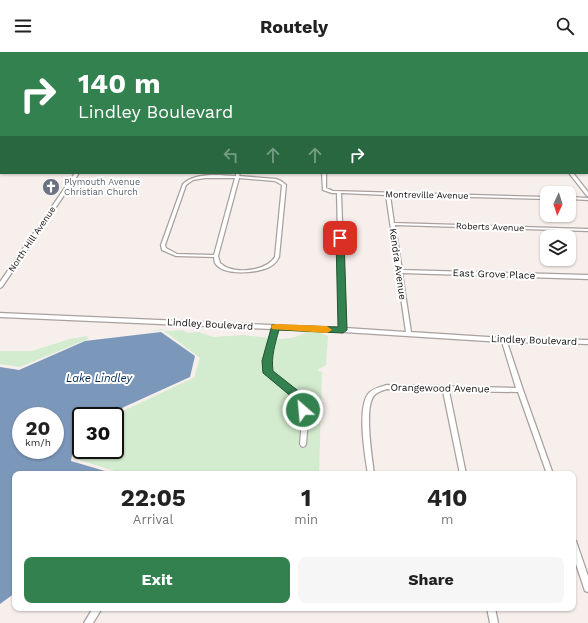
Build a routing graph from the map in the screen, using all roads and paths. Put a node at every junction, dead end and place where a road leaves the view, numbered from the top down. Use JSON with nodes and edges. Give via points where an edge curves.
{"nodes":[{"id":1,"x":76,"y":174,"type":"edge"},
{"id":2,"x":324,"y":174,"type":"edge"},
{"id":3,"x":572,"y":174,"type":"edge"},
{"id":4,"x":237,"y":175,"type":"edge"},
{"id":5,"x":339,"y":193,"type":"junction"},
{"id":6,"x":388,"y":194,"type":"junction"},
{"id":7,"x":588,"y":195,"type":"edge"},
{"id":8,"x":540,"y":198,"type":"edge"},
{"id":9,"x":576,"y":198,"type":"edge"},
{"id":10,"x":588,"y":199,"type":"edge"},
{"id":11,"x":393,"y":224,"type":"junction"},
{"id":12,"x":588,"y":230,"type":"edge"},
{"id":13,"x":216,"y":256,"type":"junction"},
{"id":14,"x":399,"y":271,"type":"junction"},
{"id":15,"x":588,"y":277,"type":"edge"},
{"id":16,"x":0,"y":286,"type":"edge"},
{"id":17,"x":0,"y":315,"type":"edge"},
{"id":18,"x":275,"y":327,"type":"junction"},
{"id":19,"x":343,"y":330,"type":"junction"},
{"id":20,"x":409,"y":334,"type":"junction"},
{"id":21,"x":504,"y":340,"type":"junction"},
{"id":22,"x":588,"y":342,"type":"edge"},
{"id":23,"x":444,"y":388,"type":"junction"},
{"id":24,"x":520,"y":390,"type":"junction"},
{"id":25,"x":303,"y":444,"type":"dead end"},
{"id":26,"x":371,"y":471,"type":"edge"},
{"id":27,"x":462,"y":471,"type":"edge"},
{"id":28,"x":549,"y":471,"type":"edge"},
{"id":29,"x":576,"y":553,"type":"edge"},
{"id":30,"x":588,"y":588,"type":"edge"},
{"id":31,"x":96,"y":611,"type":"edge"},
{"id":32,"x":492,"y":611,"type":"edge"},
{"id":33,"x":88,"y":623,"type":"edge"},
{"id":34,"x":494,"y":623,"type":"edge"}],
"edges":[{"from":1,"to":16,"type":"street","name":"North Hill Avenue"},
{"from":2,"to":5,"type":"street","name":"Montreville Avenue","via":[[324,189]]},
{"from":3,"to":7,"type":"street"},
{"from":4,"to":13,"type":"street"},
{"from":4,"to":13,"type":"street","via":[[200,177],[184,185],[163,245],[164,249],[176,255]]},
{"from":4,"to":13,"type":"street","via":[[278,180],[284,185],[276,262],[266,268],[242,271],[226,269],[218,264]]},
{"from":5,"to":6,"type":"street","name":"Montreville Avenue"},
{"from":5,"to":19,"type":"street"},
{"from":6,"to":8,"type":"street","name":"Montreville Avenue"},
{"from":6,"to":11,"type":"street","name":"Kendra Avenue"},
{"from":9,"to":10,"type":"street"},
{"from":11,"to":12,"type":"street","name":"Roberts Avenue"},
{"from":11,"to":14,"type":"street","name":"Kendra Avenue"},
{"from":14,"to":15,"type":"street","name":"East Grove Place"},
{"from":14,"to":20,"type":"street","name":"Kendra Avenue"},
{"from":17,"to":18,"type":"street","name":"Lindley Boulevard"},
{"from":18,"to":19,"type":"street","name":"Lindley Boulevard"},
{"from":18,"to":25,"type":"street","via":[[266,361],[268,373],[297,396],[305,420]]},
{"from":19,"to":20,"type":"street","name":"Lindley Boulevard"},
{"from":20,"to":21,"type":"street","name":"Lindley Boulevard"},
{"from":21,"to":22,"type":"street","name":"Lindley Boulevard"},
{"from":21,"to":24,"type":"street"},
{"from":23,"to":24,"type":"street","name":"Orangewood Avenue"},
{"from":23,"to":26,"type":"street","name":"Orangewood Avenue","via":[[387,387],[372,394],[366,406]]},
{"from":23,"to":27,"type":"street"},
{"from":24,"to":28,"type":"street"},
{"from":29,"to":30,"type":"street"},
{"from":31,"to":33,"type":"street"},
{"from":32,"to":34,"type":"street"}]}
